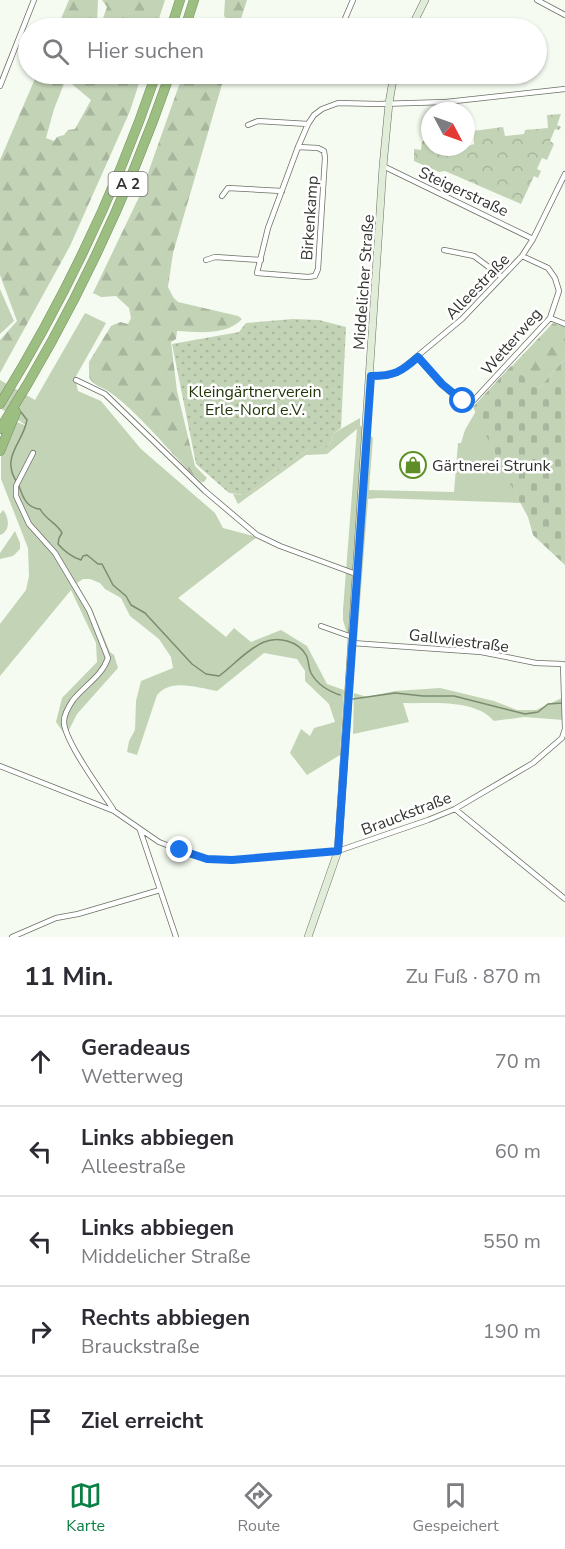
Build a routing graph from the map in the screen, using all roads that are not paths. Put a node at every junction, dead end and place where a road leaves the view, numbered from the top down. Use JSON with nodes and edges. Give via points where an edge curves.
{"nodes":[{"id":1,"x":34,"y":0,"type":"edge"},
{"id":2,"x":180,"y":0,"type":"edge"},
{"id":3,"x":194,"y":0,"type":"edge"},
{"id":4,"x":353,"y":0,"type":"edge"},
{"id":5,"x":425,"y":0,"type":"edge"},
{"id":6,"x":537,"y":0,"type":"edge"},
{"id":7,"x":565,"y":15,"type":"edge"},
{"id":8,"x":27,"y":18,"type":"edge"},
{"id":9,"x":174,"y":18,"type":"edge"},
{"id":10,"x":188,"y":18,"type":"edge"},
{"id":11,"x":345,"y":18,"type":"edge"},
{"id":12,"x":416,"y":18,"type":"edge"},
{"id":13,"x":18,"y":40,"type":"edge"},
{"id":14,"x":152,"y":84,"type":"edge"},
{"id":15,"x":166,"y":84,"type":"edge"},
{"id":16,"x":392,"y":84,"type":"edge"},
{"id":17,"x":0,"y":86,"type":"edge"},
{"id":18,"x":565,"y":89,"type":"edge"},
{"id":19,"x":389,"y":103,"type":"junction"},
{"id":20,"x":308,"y":124,"type":"junction"},
{"id":21,"x":248,"y":125,"type":"dead end"},
{"id":22,"x":298,"y":147,"type":"junction"},
{"id":23,"x":383,"y":166,"type":"junction"},
{"id":24,"x":565,"y":174,"type":"edge"},
{"id":25,"x":282,"y":191,"type":"junction"},
{"id":26,"x":222,"y":196,"type":"dead end"},
{"id":27,"x":533,"y":239,"type":"junction"},
{"id":28,"x":444,"y":250,"type":"dead end"},
{"id":29,"x":522,"y":256,"type":"junction"},
{"id":30,"x":206,"y":260,"type":"dead end"},
{"id":31,"x":261,"y":260,"type":"junction"},
{"id":32,"x":502,"y":277,"type":"junction"},
{"id":33,"x":565,"y":285,"type":"edge"},
{"id":34,"x":559,"y":291,"type":"junction"},
{"id":35,"x":550,"y":318,"type":"junction"},
{"id":36,"x":565,"y":324,"type":"edge"},
{"id":37,"x":418,"y":357,"type":"junction"},
{"id":38,"x":371,"y":376,"type":"junction"},
{"id":39,"x":76,"y":380,"type":"dead end"},
{"id":40,"x":0,"y":404,"type":"edge"},
{"id":41,"x":12,"y":415,"type":"junction"},
{"id":42,"x":0,"y":429,"type":"edge"},
{"id":43,"x":0,"y":451,"type":"edge"},
{"id":44,"x":33,"y":453,"type":"dead end"},
{"id":45,"x":356,"y":574,"type":"junction"},
{"id":46,"x":321,"y":626,"type":"dead end"},
{"id":47,"x":343,"y":635,"type":"junction"},
{"id":48,"x":352,"y":640,"type":"junction"},
{"id":49,"x":339,"y":641,"type":"dead end"},
{"id":50,"x":564,"y":663,"type":"edge"},
{"id":51,"x":565,"y":729,"type":"edge"},
{"id":52,"x":0,"y":766,"type":"edge"},
{"id":53,"x":455,"y":809,"type":"junction"},
{"id":54,"x":114,"y":811,"type":"junction"},
{"id":55,"x":140,"y":830,"type":"junction"},
{"id":56,"x":338,"y":851,"type":"junction"},
{"id":57,"x":160,"y":890,"type":"junction"},
{"id":58,"x":565,"y":899,"type":"edge"},
{"id":59,"x":12,"y":937,"type":"edge"},
{"id":60,"x":176,"y":937,"type":"edge"},
{"id":61,"x":308,"y":937,"type":"edge"}],
"edges":[{"from":1,"to":8,"type":"street"},
{"from":2,"to":9,"type":"highway"},
{"from":3,"to":10,"type":"highway"},
{"from":4,"to":11,"type":"street"},
{"from":5,"to":12,"type":"street"},
{"from":6,"to":7,"type":"street"},
{"from":13,"to":17,"type":"street"},
{"from":14,"to":40,"type":"highway","number":"A 2","via":[[89,240]]},
{"from":15,"to":41,"type":"highway","number":"A 2","via":[[117,209],[79,291]]},
{"from":16,"to":19,"type":"street","name":"Middelicher Straße"},
{"from":18,"to":19,"type":"street","name":"Birkenkamp","via":[[446,102]]},
{"from":19,"to":20,"type":"street","name":"Birkenkamp","via":[[338,103],[322,109]]},
{"from":19,"to":23,"type":"street","name":"Middelicher Straße"},
{"from":20,"to":21,"type":"street","via":[[258,121]]},
{"from":20,"to":22,"type":"street","name":"Birkenkamp"},
{"from":22,"to":25,"type":"street","name":"Birkenkamp"},
{"from":22,"to":31,"type":"street","name":"Birkenkamp","via":[[324,151],[318,269],[315,276],[308,277],[257,273]]},
{"from":23,"to":27,"type":"street","name":"Steigerstraße"},
{"from":23,"to":38,"type":"street","name":"Middelicher Straße"},
{"from":24,"to":27,"type":"street","name":"Alleestraße"},
{"from":25,"to":26,"type":"street","name":"Birkenkamp","via":[[228,188]]},
{"from":25,"to":31,"type":"street","name":"Birkenkamp"},
{"from":27,"to":29,"type":"street","name":"Alleestraße"},
{"from":28,"to":32,"type":"street","via":[[474,256]]},
{"from":29,"to":32,"type":"street","name":"Alleestraße"},
{"from":29,"to":34,"type":"street","via":[[548,268]]},
{"from":30,"to":31,"type":"street"},
{"from":32,"to":37,"type":"street","name":"Alleestraße"},
{"from":33,"to":34,"type":"street","name":"Wetterweg"},
{"from":34,"to":35,"type":"street","name":"Wetterweg"},
{"from":35,"to":36,"type":"street"},
{"from":35,"to":37,"type":"street","name":"Wetterweg","via":[[469,402],[450,391]]},
{"from":37,"to":38,"type":"street","name":"Alleestraße","via":[[397,374]]},
{"from":38,"to":45,"type":"street","name":"Middelicher Straße"},
{"from":39,"to":45,"type":"street","via":[[105,394],[205,491],[257,535]]},
{"from":41,"to":42,"type":"highway"},
{"from":41,"to":43,"type":"highway"},
{"from":44,"to":54,"type":"street","via":[[14,491],[29,524],[55,554],[89,610],[108,658],[103,670],[72,701],[63,724]]},
{"from":45,"to":48,"type":"street","name":"Middelicher Straße"},
{"from":46,"to":47,"type":"street"},
{"from":47,"to":48,"type":"street"},
{"from":47,"to":49,"type":"street"},
{"from":48,"to":50,"type":"street","name":"Gallwiestraße","via":[[481,652],[536,663]]},
{"from":48,"to":56,"type":"street","name":"Middelicher Straße"},
{"from":50,"to":51,"type":"street"},
{"from":51,"to":53,"type":"street","name":"Brauckstraße","via":[[562,738],[534,763]]},
{"from":52,"to":54,"type":"street","name":"Brauckstraße"},
{"from":53,"to":56,"type":"street","name":"Brauckstraße"},
{"from":53,"to":58,"type":"street"},
{"from":54,"to":55,"type":"street","name":"Brauckstraße"},
{"from":55,"to":56,"type":"street","name":"Brauckstraße","via":[[159,842],[207,859]]},
{"from":55,"to":57,"type":"street"},
{"from":56,"to":61,"type":"street","name":"Middelicher Straße"},
{"from":57,"to":59,"type":"street","via":[[56,918]]},
{"from":57,"to":60,"type":"street"}]}
